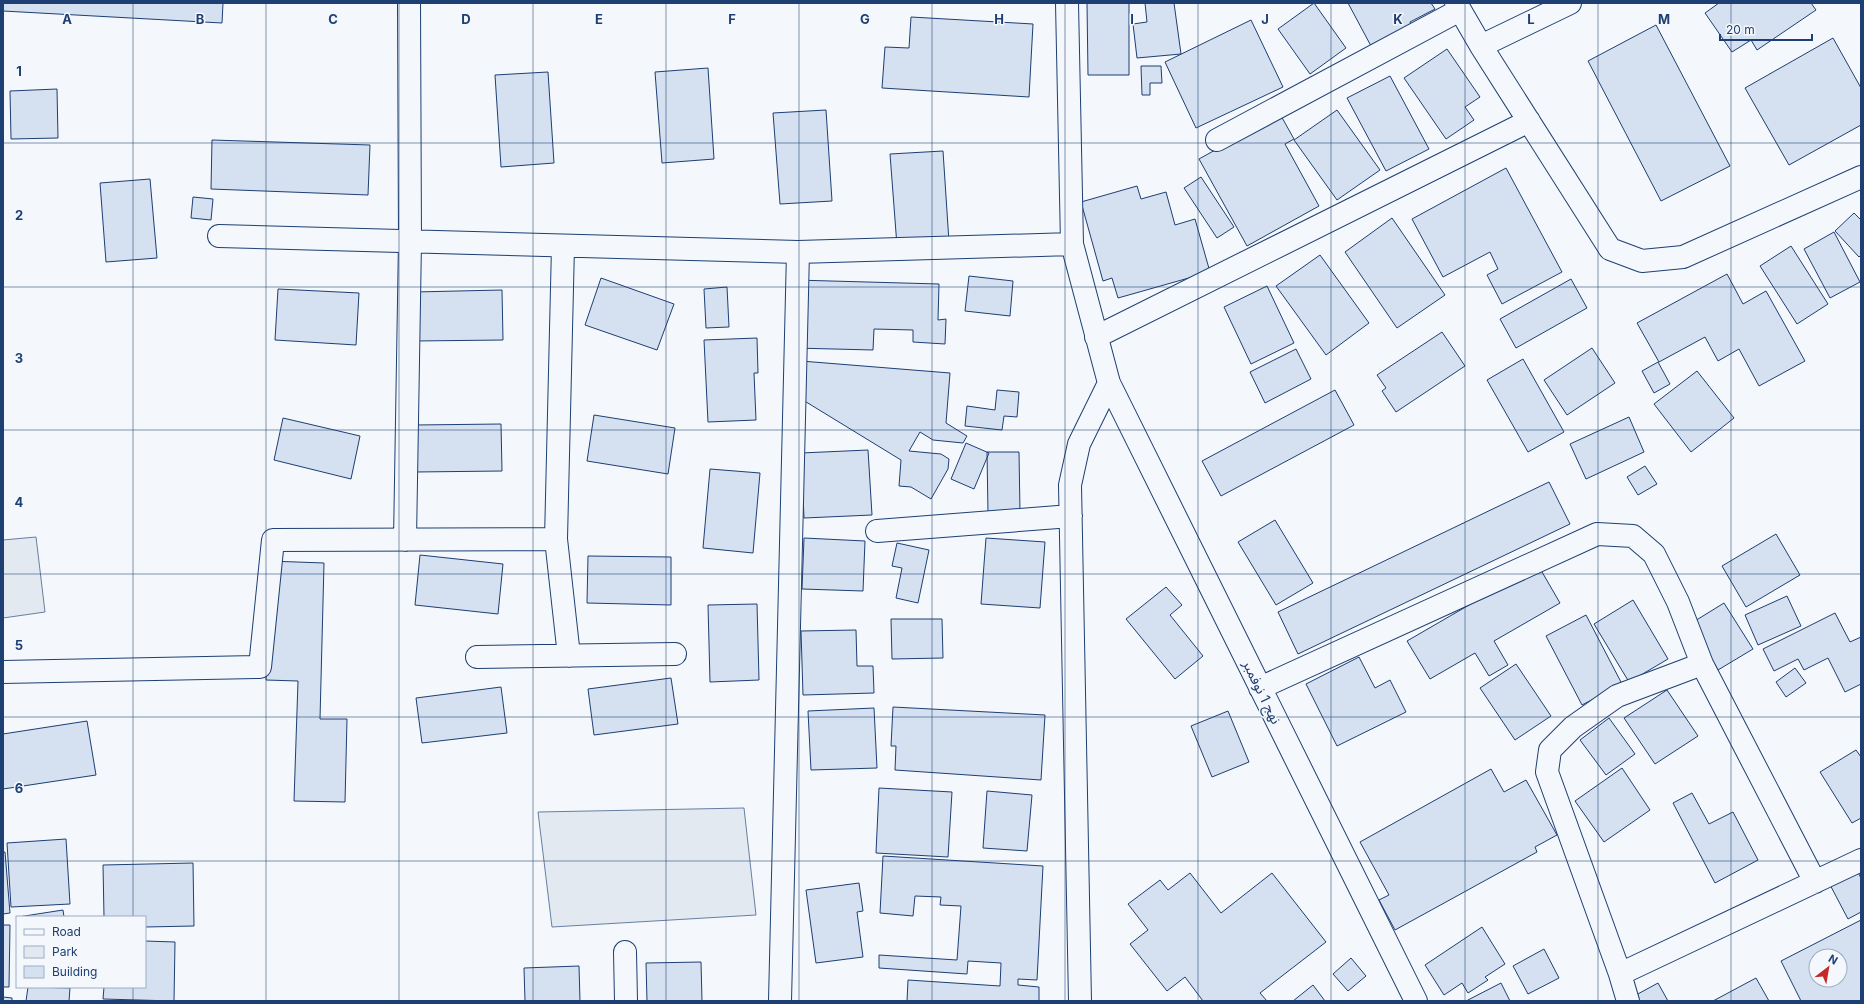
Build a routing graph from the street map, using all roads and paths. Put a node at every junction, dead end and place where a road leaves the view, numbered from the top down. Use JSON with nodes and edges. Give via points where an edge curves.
{"nodes":[{"id":1,"x":409,"y":3,"type":"edge"},
{"id":2,"x":1067,"y":3,"type":"edge"},
{"id":3,"x":1570,"y":3,"type":"edge"},
{"id":4,"x":1458,"y":6,"type":"edge"},
{"id":5,"x":1481,"y":46,"type":"junction"},
{"id":6,"x":1529,"y":121,"type":"junction"},
{"id":7,"x":1217,"y":140,"type":"dead end"},
{"id":8,"x":1861,"y":177,"type":"edge"},
{"id":9,"x":219,"y":236,"type":"dead end"},
{"id":10,"x":410,"y":241,"type":"junction"},
{"id":11,"x":1072,"y":244,"type":"junction"},
{"id":12,"x":563,"y":246,"type":"junction"},
{"id":13,"x":798,"y":252,"type":"junction"},
{"id":14,"x":1096,"y":337,"type":"junction"},
{"id":15,"x":1109,"y":384,"type":"junction"},
{"id":16,"x":1071,"y":516,"type":"junction"},
{"id":17,"x":877,"y":531,"type":"dead end"},
{"id":18,"x":556,"y":539,"type":"junction"},
{"id":19,"x":405,"y":540,"type":"junction"},
{"id":20,"x":676,"y":654,"type":"dead end"},
{"id":21,"x":569,"y":656,"type":"junction"},
{"id":22,"x":477,"y":657,"type":"dead end"},
{"id":23,"x":1702,"y":664,"type":"junction"},
{"id":24,"x":3,"y":672,"type":"edge"},
{"id":25,"x":1260,"y":688,"type":"junction"},
{"id":26,"x":1861,"y":860,"type":"edge"},
{"id":27,"x":1815,"y":882,"type":"junction"},
{"id":28,"x":625,"y":952,"type":"dead end"},
{"id":29,"x":1620,"y":974,"type":"junction"},
{"id":30,"x":626,"y":1001,"type":"edge"},
{"id":31,"x":780,"y":1001,"type":"edge"},
{"id":32,"x":1080,"y":1001,"type":"edge"},
{"id":33,"x":1416,"y":1001,"type":"edge"},
{"id":34,"x":1628,"y":1001,"type":"edge"}],
"edges":[{"from":1,"to":10,"type":"street"},
{"from":2,"to":11,"type":"street","name":"نهج 1 نوفمبر"},
{"from":3,"to":5,"type":"street"},
{"from":4,"to":5,"type":"street"},
{"from":4,"to":7,"type":"street"},
{"from":5,"to":6,"type":"street"},
{"from":6,"to":8,"type":"street","via":[[1610,249],[1642,261],[1683,257]]},
{"from":6,"to":14,"type":"street"},
{"from":9,"to":10,"type":"street"},
{"from":10,"to":12,"type":"street"},
{"from":10,"to":19,"type":"street"},
{"from":11,"to":13,"type":"street"},
{"from":11,"to":14,"type":"street","name":"نهج 1 نوفمبر"},
{"from":12,"to":13,"type":"street"},
{"from":12,"to":18,"type":"street"},
{"from":13,"to":31,"type":"street"},
{"from":14,"to":15,"type":"street","name":"نهج 1 نوفمبر"},
{"from":15,"to":16,"type":"street","via":[[1079,444],[1070,485]]},
{"from":15,"to":25,"type":"street","name":"نهج 1 نوفمبر"},
{"from":16,"to":17,"type":"street"},
{"from":16,"to":32,"type":"street"},
{"from":18,"to":19,"type":"street"},
{"from":18,"to":21,"type":"street"},
{"from":19,"to":24,"type":"street","via":[[273,540],[260,667]]},
{"from":20,"to":21,"type":"street"},
{"from":21,"to":22,"type":"street"},
{"from":23,"to":25,"type":"street","via":[[1678,602],[1654,554],[1633,536],[1597,534]]},
{"from":23,"to":27,"type":"street"},
{"from":23,"to":29,"type":"street","via":[[1617,696],[1573,727],[1550,750],[1547,772]]},
{"from":25,"to":33,"type":"street","name":"نهج 1 نوفمبر"},
{"from":26,"to":27,"type":"street"},
{"from":27,"to":29,"type":"street"},
{"from":28,"to":30,"type":"street"},
{"from":29,"to":34,"type":"street"}]}
